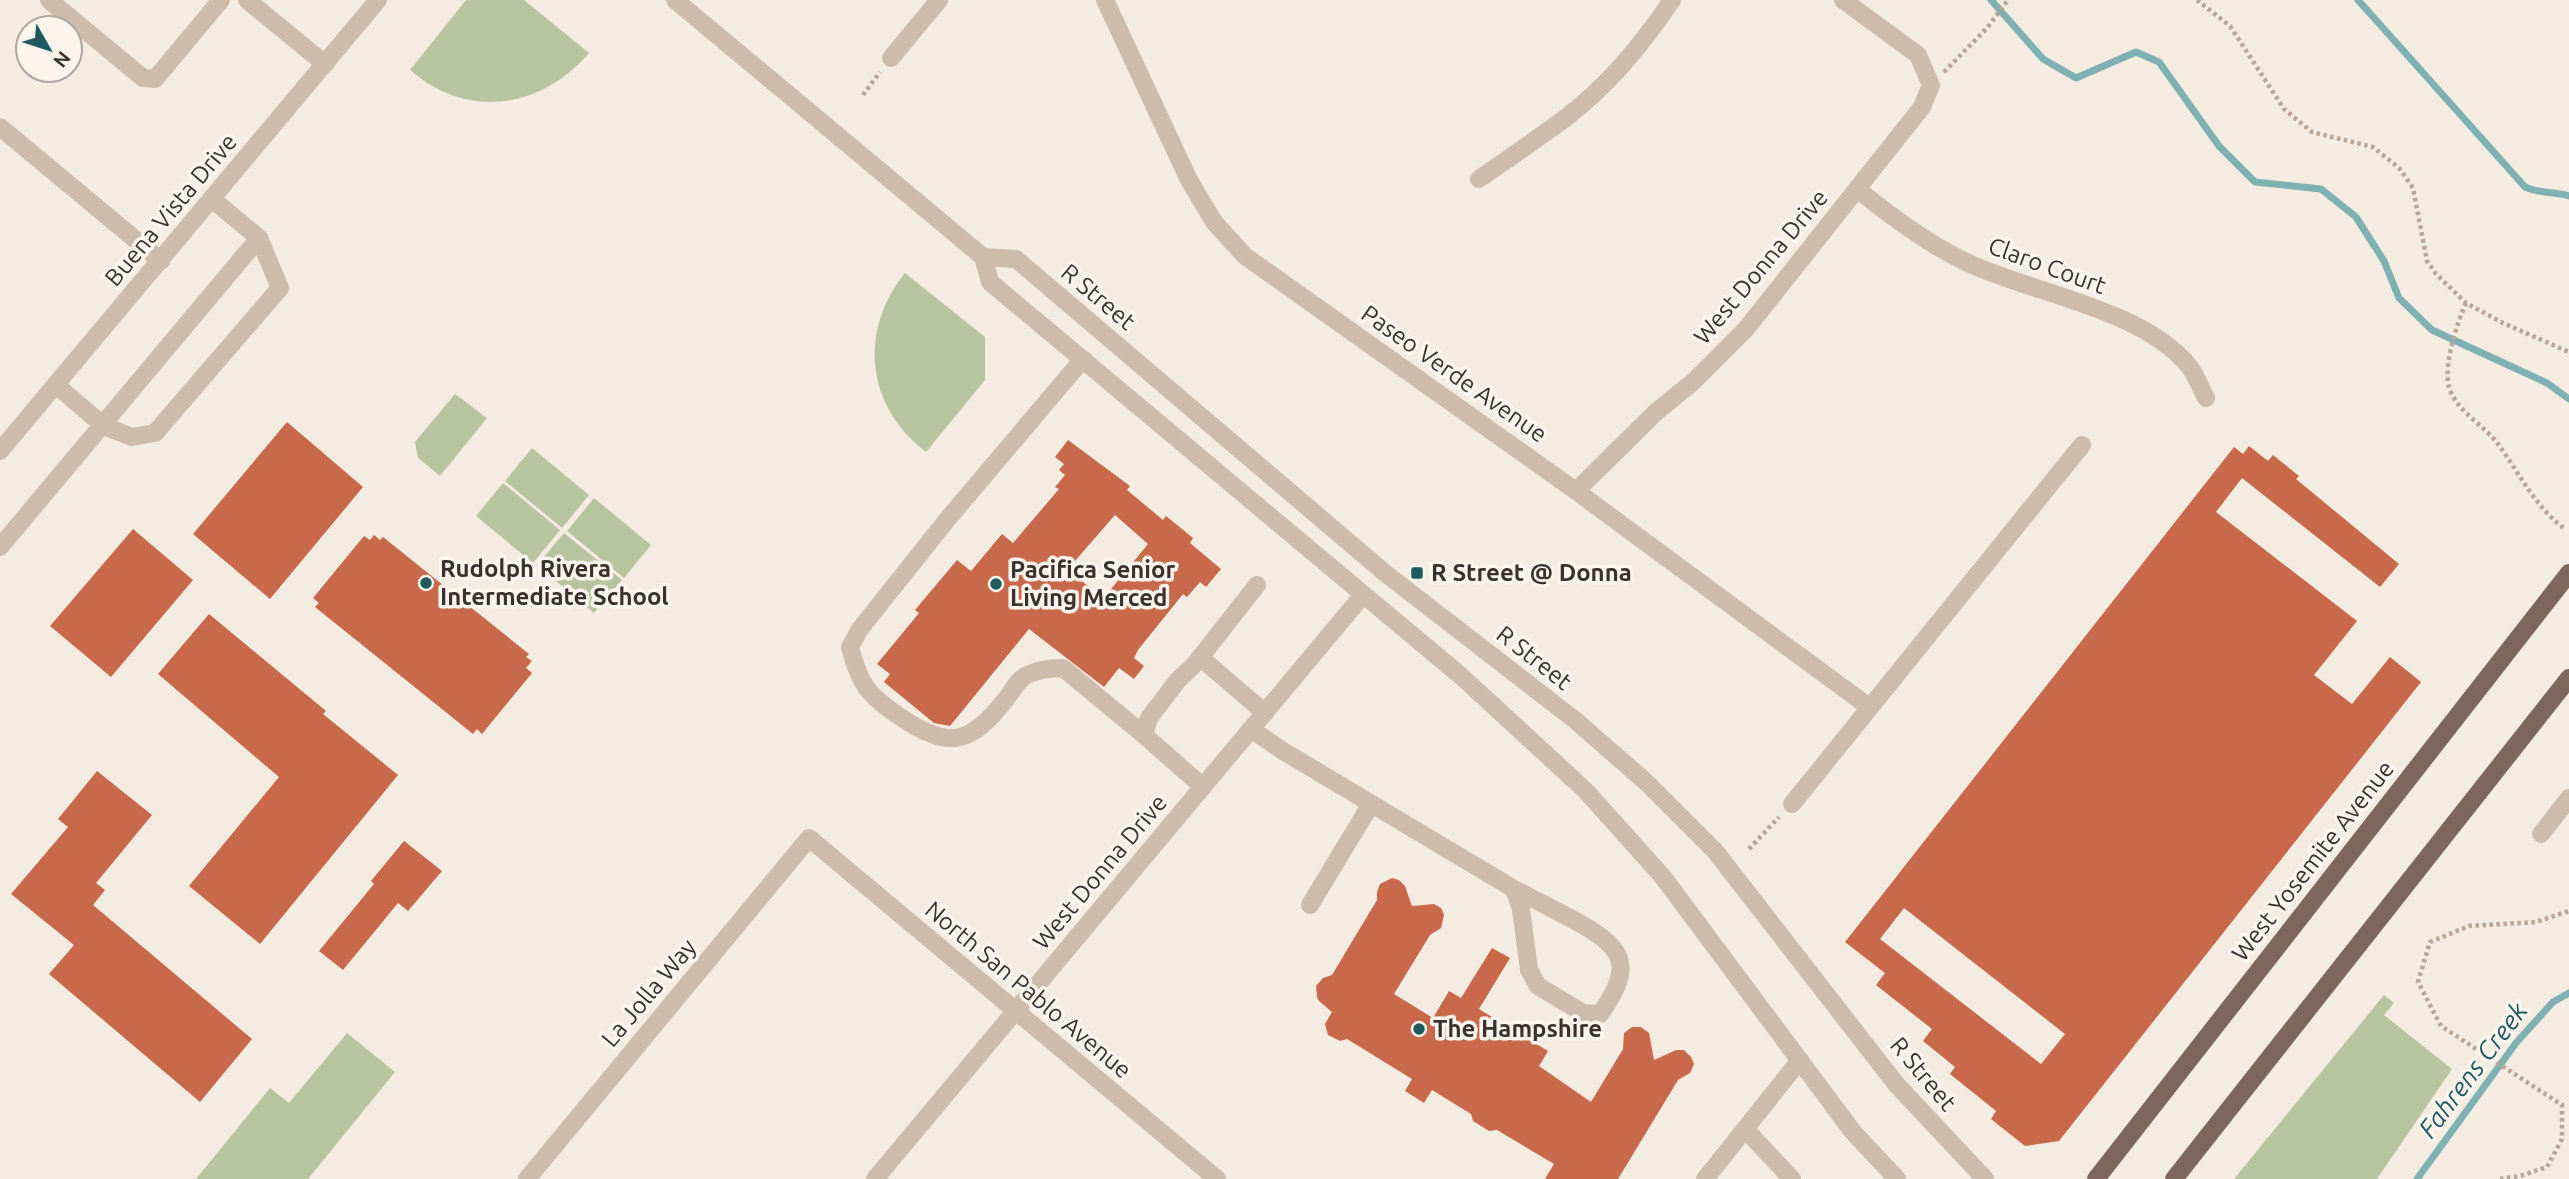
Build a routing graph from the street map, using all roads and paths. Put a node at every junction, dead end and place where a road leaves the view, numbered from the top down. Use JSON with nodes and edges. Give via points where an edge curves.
{"nodes":[{"id":1,"x":50,"y":0,"type":"edge"},
{"id":2,"x":221,"y":0,"type":"edge"},
{"id":3,"x":247,"y":0,"type":"edge"},
{"id":4,"x":378,"y":0,"type":"edge"},
{"id":5,"x":675,"y":0,"type":"edge"},
{"id":6,"x":939,"y":0,"type":"edge"},
{"id":7,"x":1105,"y":0,"type":"edge"},
{"id":8,"x":1672,"y":0,"type":"edge"},
{"id":9,"x":1843,"y":0,"type":"edge"},
{"id":10,"x":2008,"y":0,"type":"edge"},
{"id":11,"x":2197,"y":0,"type":"edge"},
{"id":12,"x":891,"y":58,"type":"joint"},
{"id":13,"x":325,"y":64,"type":"junction"},
{"id":14,"x":1931,"y":85,"type":"junction"},
{"id":15,"x":863,"y":95,"type":"dead end"},
{"id":16,"x":0,"y":127,"type":"edge"},
{"id":17,"x":1479,"y":179,"type":"dead end"},
{"id":18,"x":1857,"y":189,"type":"junction"},
{"id":19,"x":212,"y":199,"type":"junction"},
{"id":20,"x":259,"y":239,"type":"junction"},
{"id":21,"x":983,"y":257,"type":"junction"},
{"id":22,"x":160,"y":261,"type":"junction"},
{"id":23,"x":2466,"y":303,"type":"junction"},
{"id":24,"x":2569,"y":352,"type":"edge"},
{"id":25,"x":1083,"y":359,"type":"junction"},
{"id":26,"x":56,"y":385,"type":"junction"},
{"id":27,"x":2206,"y":398,"type":"dead end"},
{"id":28,"x":104,"y":426,"type":"junction"},
{"id":29,"x":2082,"y":445,"type":"dead end"},
{"id":30,"x":0,"y":451,"type":"edge"},
{"id":31,"x":1576,"y":491,"type":"junction"},
{"id":32,"x":2565,"y":529,"type":"dead end"},
{"id":33,"x":0,"y":547,"type":"edge"},
{"id":34,"x":2569,"y":573,"type":"edge"},
{"id":35,"x":1257,"y":585,"type":"dead end"},
{"id":36,"x":1363,"y":596,"type":"junction"},
{"id":37,"x":1201,"y":658,"type":"junction"},
{"id":38,"x":2569,"y":678,"type":"edge"},
{"id":39,"x":1869,"y":707,"type":"junction"},
{"id":40,"x":1265,"y":713,"type":"junction"},
{"id":41,"x":1251,"y":729,"type":"junction"},
{"id":42,"x":1144,"y":735,"type":"junction"},
{"id":43,"x":1203,"y":787,"type":"junction"},
{"id":44,"x":2569,"y":798,"type":"edge"},
{"id":45,"x":1371,"y":804,"type":"junction"},
{"id":46,"x":1792,"y":804,"type":"joint"},
{"id":47,"x":2541,"y":834,"type":"dead end"},
{"id":48,"x":809,"y":838,"type":"joint"},
{"id":49,"x":1749,"y":849,"type":"dead end"},
{"id":50,"x":1514,"y":889,"type":"junction"},
{"id":51,"x":1310,"y":905,"type":"dead end"},
{"id":52,"x":2569,"y":911,"type":"edge"},
{"id":53,"x":1015,"y":1011,"type":"junction"},
{"id":54,"x":1800,"y":1060,"type":"junction"},
{"id":55,"x":1745,"y":1129,"type":"junction"},
{"id":56,"x":527,"y":1179,"type":"edge"},
{"id":57,"x":875,"y":1179,"type":"edge"},
{"id":58,"x":1217,"y":1179,"type":"edge"},
{"id":59,"x":1705,"y":1179,"type":"edge"},
{"id":60,"x":1792,"y":1179,"type":"edge"},
{"id":61,"x":1896,"y":1179,"type":"edge"},
{"id":62,"x":1985,"y":1179,"type":"edge"},
{"id":63,"x":2096,"y":1179,"type":"edge"},
{"id":64,"x":2174,"y":1179,"type":"edge"},
{"id":65,"x":2500,"y":1179,"type":"edge"}],
"edges":[{"from":1,"to":2,"type":"street","via":[[143,78],[155,79]]},
{"from":3,"to":13,"type":"street"},
{"from":4,"to":13,"type":"street","name":"Buena Vista Drive"},
{"from":5,"to":21,"type":"street"},
{"from":6,"to":12,"type":"street"},
{"from":7,"to":31,"type":"street","name":"Paseo Verde Avenue","via":[[1189,180],[1214,222],[1245,256]]},
{"from":8,"to":17,"type":"street","via":[[1655,26],[1569,116]]},
{"from":9,"to":14,"type":"street","via":[[1918,55]]},
{"from":10,"to":14,"type":"path"},
{"from":11,"to":23,"type":"path","via":[[2230,26],[2284,109],[2312,132],[2373,147],[2399,168],[2413,188],[2427,261]]},
{"from":12,"to":15,"type":"path"},
{"from":13,"to":19,"type":"street","name":"Buena Vista Drive"},
{"from":14,"to":18,"type":"street","name":"West Donna Drive","via":[[1922,107]]},
{"from":16,"to":22,"type":"street"},
{"from":18,"to":27,"type":"street","name":"Claro Court","via":[[1897,220],[1970,264],[2072,300],[2163,341],[2189,366]]},
{"from":18,"to":31,"type":"street","name":"West Donna Drive","via":[[1746,329]]},
{"from":19,"to":20,"type":"street"},
{"from":19,"to":22,"type":"street","name":"Buena Vista Drive"},
{"from":20,"to":28,"type":"street"},
{"from":20,"to":28,"type":"street","via":[[280,288],[155,433],[132,437]]},
{"from":21,"to":25,"type":"street","via":[[990,282]]},
{"from":21,"to":62,"type":"street","name":"R Street","via":[[1016,259],[1385,573],[1575,720],[1647,782],[1715,851],[1896,1084]]},
{"from":22,"to":26,"type":"street","name":"Buena Vista Drive"},
{"from":23,"to":24,"type":"path"},
{"from":23,"to":32,"type":"path","via":[[2449,363],[2449,386],[2458,402],[2497,442],[2535,501]]},
{"from":25,"to":36,"type":"street"},
{"from":25,"to":42,"type":"street","via":[[860,629],[850,647],[857,676],[879,703],[942,740],[960,738],[978,728],[1024,676],[1046,668],[1063,668]]},
{"from":26,"to":28,"type":"street"},
{"from":26,"to":30,"type":"street","name":"Buena Vista Drive"},
{"from":28,"to":33,"type":"street"},
{"from":29,"to":39,"type":"street"},
{"from":31,"to":39,"type":"street","name":"Paseo Verde Avenue"},
{"from":34,"to":63,"type":"main road","name":"West Yosemite Avenue"},
{"from":35,"to":37,"type":"street"},
{"from":36,"to":40,"type":"street","name":"West Donna Drive"},
{"from":36,"to":54,"type":"street","via":[[1461,677],[1586,791],[1663,877]]},
{"from":37,"to":40,"type":"street"},
{"from":37,"to":42,"type":"street","via":[[1149,718]]},
{"from":38,"to":64,"type":"main road"},
{"from":39,"to":46,"type":"street"},
{"from":40,"to":41,"type":"street","name":"West Donna Drive"},
{"from":41,"to":43,"type":"street","name":"West Donna Drive"},
{"from":41,"to":45,"type":"street"},
{"from":42,"to":43,"type":"street"},
{"from":43,"to":53,"type":"street","name":"West Donna Drive"},
{"from":44,"to":47,"type":"street"},
{"from":45,"to":50,"type":"street"},
{"from":45,"to":51,"type":"street"},
{"from":46,"to":49,"type":"path"},
{"from":48,"to":53,"type":"street","name":"North San Pablo Avenue"},
{"from":48,"to":56,"type":"street","name":"La Jolla Way"},
{"from":50,"to":50,"type":"street","via":[[1529,970],[1538,986],[1583,1013],[1600,1014],[1620,980],[1620,961],[1613,946],[1600,934]]},
{"from":52,"to":65,"type":"path","via":[[2536,922],[2469,926],[2430,942],[2418,982],[2441,1026],[2562,1105],[2562,1139],[2547,1167]]},
{"from":53,"to":57,"type":"street","name":"West Donna Drive"},
{"from":53,"to":58,"type":"street","name":"North San Pablo Avenue"},
{"from":54,"to":55,"type":"street"},
{"from":54,"to":61,"type":"street","via":[[1853,1132]]},
{"from":55,"to":59,"type":"street"},
{"from":55,"to":60,"type":"street"}]}
